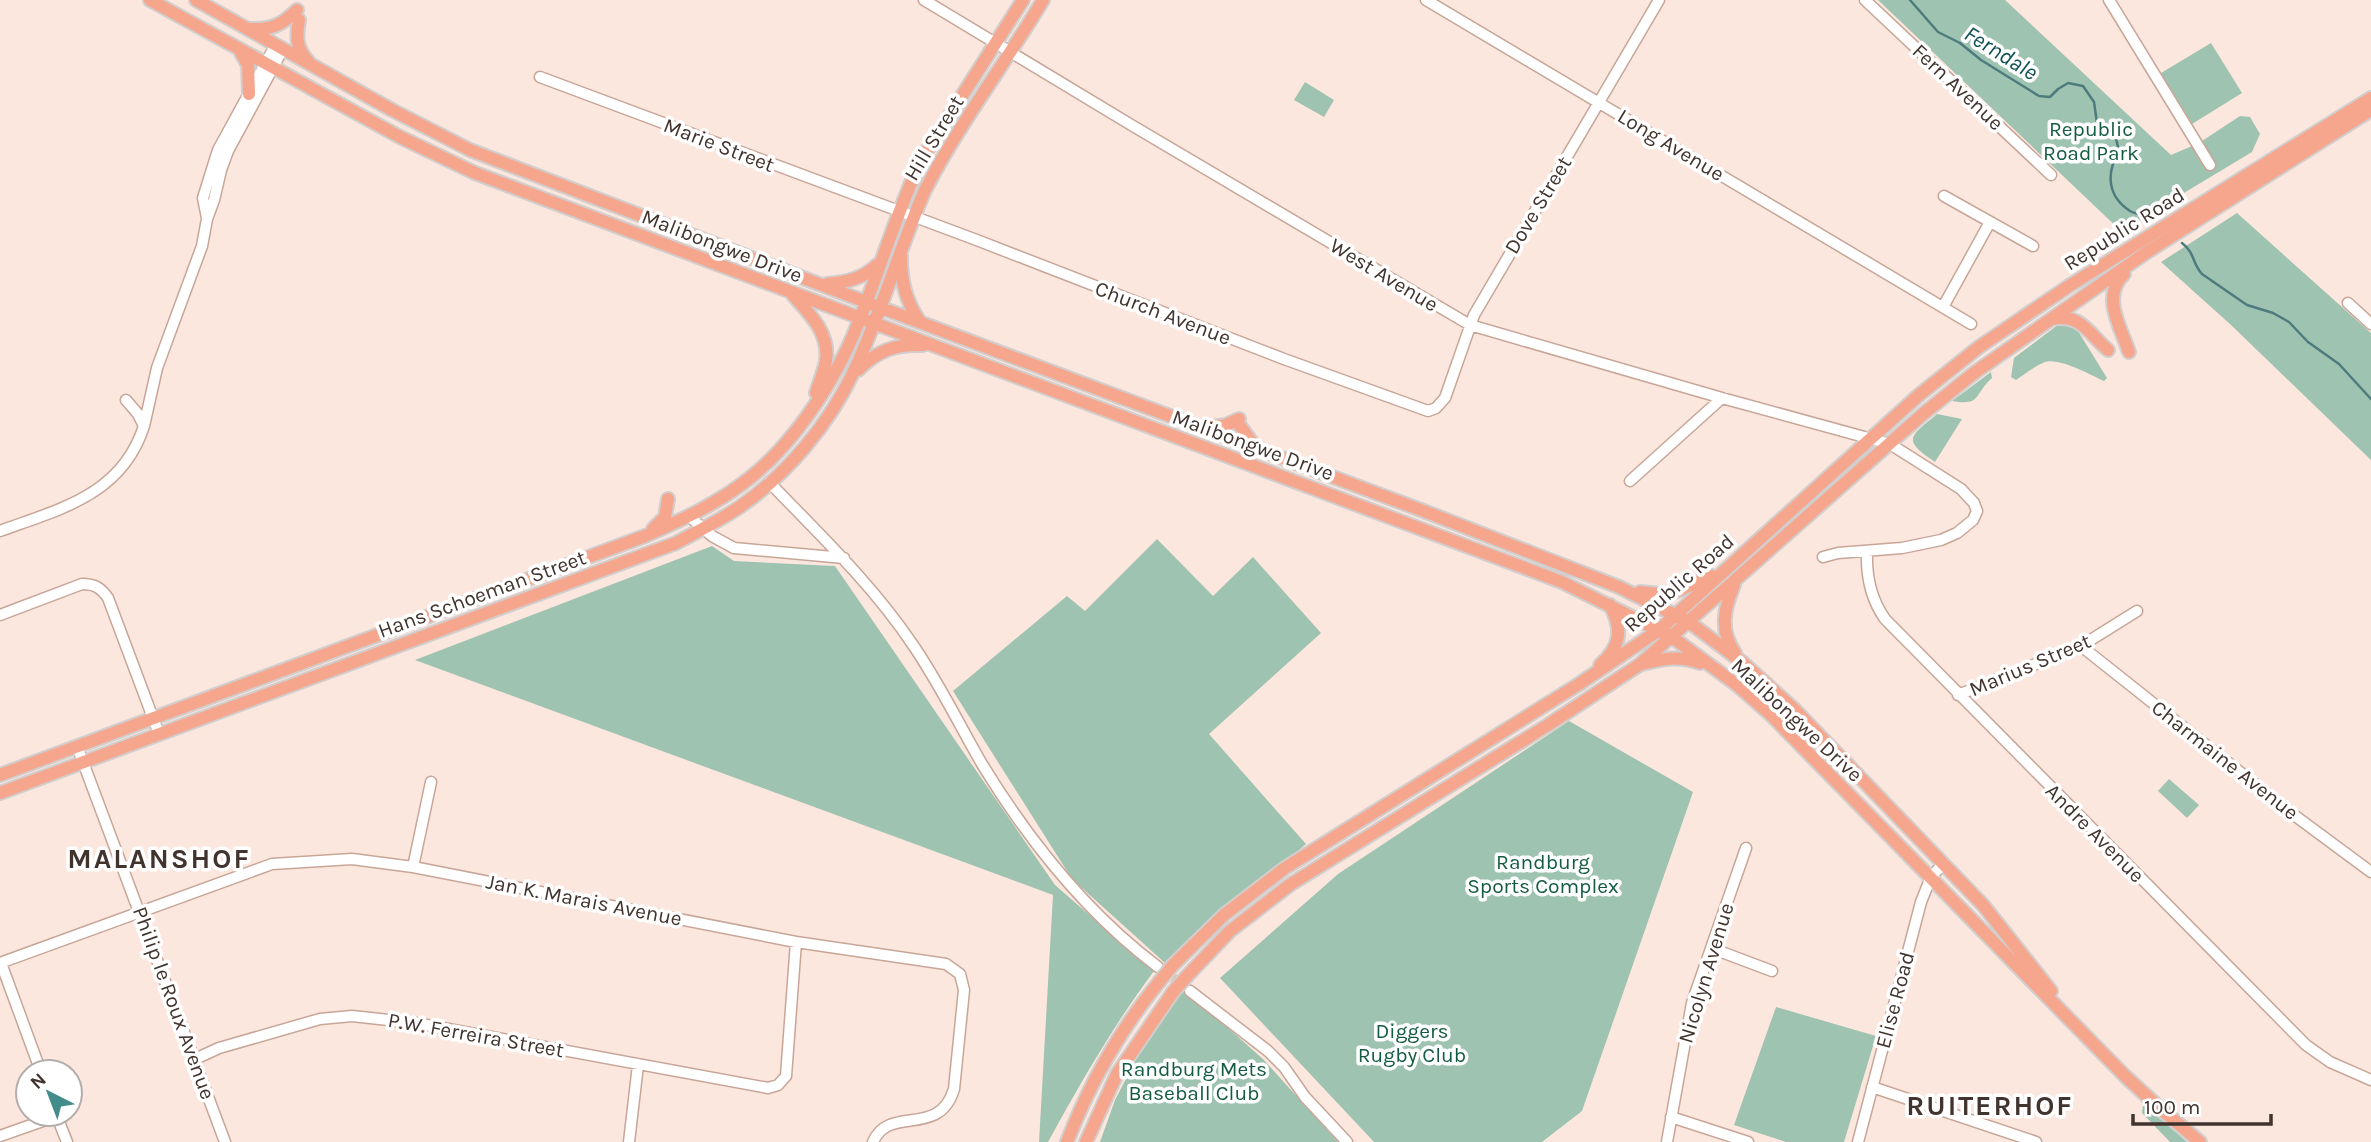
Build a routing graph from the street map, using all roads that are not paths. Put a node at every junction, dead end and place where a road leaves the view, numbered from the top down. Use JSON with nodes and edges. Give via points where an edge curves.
{"nodes":[{"id":1,"x":149,"y":0,"type":"edge"},
{"id":2,"x":196,"y":0,"type":"edge"},
{"id":3,"x":924,"y":0,"type":"edge"},
{"id":4,"x":1023,"y":0,"type":"edge"},
{"id":5,"x":1043,"y":0,"type":"edge"},
{"id":6,"x":1426,"y":0,"type":"edge"},
{"id":7,"x":1659,"y":0,"type":"edge"},
{"id":8,"x":1865,"y":0,"type":"edge"},
{"id":9,"x":2109,"y":0,"type":"edge"},
{"id":10,"x":246,"y":29,"type":"junction"},
{"id":11,"x":997,"y":43,"type":"junction"},
{"id":12,"x":279,"y":46,"type":"junction"},
{"id":13,"x":240,"y":50,"type":"junction"},
{"id":14,"x":1012,"y":52,"type":"junction"},
{"id":15,"x":309,"y":63,"type":"junction"},
{"id":16,"x":270,"y":65,"type":"junction"},
{"id":17,"x":540,"y":77,"type":"dead end"},
{"id":18,"x":248,"y":94,"type":"junction"},
{"id":19,"x":2371,"y":98,"type":"edge"},
{"id":20,"x":1599,"y":102,"type":"junction"},
{"id":21,"x":2371,"y":110,"type":"edge"},
{"id":22,"x":2210,"y":165,"type":"dead end"},
{"id":23,"x":2051,"y":175,"type":"dead end"},
{"id":24,"x":1944,"y":196,"type":"dead end"},
{"id":25,"x":899,"y":212,"type":"junction"},
{"id":26,"x":913,"y":217,"type":"junction"},
{"id":27,"x":207,"y":219,"type":"junction"},
{"id":28,"x":1990,"y":222,"type":"junction"},
{"id":29,"x":2033,"y":246,"type":"dead end"},
{"id":30,"x":901,"y":248,"type":"junction"},
{"id":31,"x":2147,"y":252,"type":"junction"},
{"id":32,"x":880,"y":262,"type":"junction"},
{"id":33,"x":823,"y":285,"type":"junction"},
{"id":34,"x":791,"y":292,"type":"junction"},
{"id":35,"x":865,"y":301,"type":"junction"},
{"id":36,"x":2348,"y":303,"type":"dead end"},
{"id":37,"x":879,"y":307,"type":"junction"},
{"id":38,"x":1943,"y":307,"type":"junction"},
{"id":39,"x":859,"y":318,"type":"junction"},
{"id":40,"x":2049,"y":319,"type":"junction"},
{"id":41,"x":920,"y":322,"type":"junction"},
{"id":42,"x":873,"y":324,"type":"junction"},
{"id":43,"x":1971,"y":324,"type":"dead end"},
{"id":44,"x":2371,"y":324,"type":"edge"},
{"id":45,"x":1470,"y":325,"type":"junction"},
{"id":46,"x":934,"y":346,"type":"junction"},
{"id":47,"x":2108,"y":350,"type":"dead end"},
{"id":48,"x":2129,"y":352,"type":"dead end"},
{"id":49,"x":852,"y":376,"type":"junction"},
{"id":50,"x":1722,"y":398,"type":"junction"},
{"id":51,"x":126,"y":400,"type":"dead end"},
{"id":52,"x":810,"y":410,"type":"junction"},
{"id":53,"x":1428,"y":411,"type":"joint"},
{"id":54,"x":144,"y":426,"type":"junction"},
{"id":55,"x":1202,"y":429,"type":"junction"},
{"id":56,"x":1870,"y":440,"type":"junction"},
{"id":57,"x":1890,"y":444,"type":"junction"},
{"id":58,"x":1256,"y":448,"type":"junction"},
{"id":59,"x":1630,"y":481,"type":"dead end"},
{"id":60,"x":769,"y":482,"type":"junction"},
{"id":61,"x":668,"y":499,"type":"dead end"},
{"id":62,"x":690,"y":517,"type":"junction"},
{"id":63,"x":704,"y":528,"type":"junction"},
{"id":64,"x":0,"y":531,"type":"edge"},
{"id":65,"x":645,"y":536,"type":"junction"},
{"id":66,"x":1867,"y":551,"type":"junction"},
{"id":67,"x":1823,"y":557,"type":"dead end"},
{"id":68,"x":844,"y":558,"type":"junction"},
{"id":69,"x":1724,"y":571,"type":"junction"},
{"id":70,"x":1735,"y":582,"type":"junction"},
{"id":71,"x":1619,"y":587,"type":"junction"},
{"id":72,"x":1610,"y":605,"type":"junction"},
{"id":73,"x":2137,"y":611,"type":"dead end"},
{"id":74,"x":0,"y":615,"type":"edge"},
{"id":75,"x":1675,"y":615,"type":"junction"},
{"id":76,"x":1689,"y":622,"type":"junction"},
{"id":77,"x":1659,"y":629,"type":"junction"},
{"id":78,"x":1672,"y":637,"type":"junction"},
{"id":79,"x":2081,"y":646,"type":"junction"},
{"id":80,"x":1742,"y":662,"type":"junction"},
{"id":81,"x":1639,"y":665,"type":"junction"},
{"id":82,"x":1718,"y":671,"type":"junction"},
{"id":83,"x":1579,"y":684,"type":"junction"},
{"id":84,"x":1958,"y":695,"type":"junction"},
{"id":85,"x":154,"y":718,"type":"junction"},
{"id":86,"x":159,"y":734,"type":"junction"},
{"id":87,"x":77,"y":746,"type":"junction"},
{"id":88,"x":83,"y":762,"type":"junction"},
{"id":89,"x":0,"y":775,"type":"edge"},
{"id":90,"x":431,"y":782,"type":"dead end"},
{"id":91,"x":0,"y":793,"type":"edge"},
{"id":92,"x":1746,"y":848,"type":"dead end"},
{"id":93,"x":1944,"y":863,"type":"junction"},
{"id":94,"x":413,"y":867,"type":"junction"},
{"id":95,"x":2371,"y":872,"type":"edge"},
{"id":96,"x":1931,"y":877,"type":"junction"},
{"id":97,"x":140,"y":913,"type":"junction"},
{"id":98,"x":796,"y":942,"type":"junction"},
{"id":99,"x":1711,"y":948,"type":"junction"},
{"id":100,"x":0,"y":963,"type":"edge"},
{"id":101,"x":1158,"y":967,"type":"tunnel mouth"},
{"id":102,"x":1772,"y":971,"type":"dead end"},
{"id":103,"x":1190,"y":991,"type":"tunnel mouth"},
{"id":104,"x":36,"y":1058,"type":"edge"},
{"id":105,"x":195,"y":1059,"type":"junction"},
{"id":106,"x":638,"y":1065,"type":"junction"},
{"id":107,"x":2371,"y":1080,"type":"edge"},
{"id":108,"x":1872,"y":1087,"type":"junction"},
{"id":109,"x":1671,"y":1117,"type":"junction"},
{"id":110,"x":21,"y":1128,"type":"edge"},
{"id":111,"x":0,"y":1136,"type":"edge"},
{"id":112,"x":225,"y":1142,"type":"edge"},
{"id":113,"x":629,"y":1142,"type":"edge"},
{"id":114,"x":873,"y":1142,"type":"edge"},
{"id":115,"x":1068,"y":1142,"type":"edge"},
{"id":116,"x":1086,"y":1142,"type":"edge"},
{"id":117,"x":1347,"y":1142,"type":"edge"},
{"id":118,"x":1667,"y":1142,"type":"edge"},
{"id":119,"x":1748,"y":1142,"type":"edge"},
{"id":120,"x":1858,"y":1142,"type":"edge"},
{"id":121,"x":2036,"y":1142,"type":"edge"},
{"id":122,"x":2200,"y":1142,"type":"edge"},
{"id":123,"x":2207,"y":1142,"type":"edge"}],
"edges":[{"from":1,"to":13,"type":"main road","name":"Malibongwe Drive"},
{"from":2,"to":10,"type":"main road","name":"Malibongwe Drive"},
{"from":3,"to":11,"type":"street","name":"West Avenue"},
{"from":4,"to":11,"type":"main road","name":"Hill Street"},
{"from":5,"to":14,"type":"main road","name":"Hill Street"},
{"from":6,"to":20,"type":"street","name":"Long Avenue"},
{"from":7,"to":20,"type":"street","name":"Dove Street"},
{"from":8,"to":23,"type":"street","name":"Fern Avenue"},
{"from":9,"to":22,"type":"street"},
{"from":10,"to":12,"type":"main road","name":"Malibongwe Drive"},
{"from":10,"to":15,"type":"main road","via":[[277,26],[298,15],[298,45]]},
{"from":11,"to":14,"type":"street","name":"West Avenue"},
{"from":11,"to":25,"type":"main road","name":"Hill Street","via":[[925,154]]},
{"from":12,"to":15,"type":"main road","name":"Malibongwe Drive"},
{"from":12,"to":16,"type":"street"},
{"from":13,"to":16,"type":"main road","name":"Malibongwe Drive"},
{"from":13,"to":18,"type":"main road","via":[[248,65]]},
{"from":14,"to":26,"type":"main road","name":"Hill Street","via":[[940,161]]},
{"from":14,"to":45,"type":"street","name":"West Avenue"},
{"from":15,"to":33,"type":"main road","name":"Malibongwe Drive","via":[[470,150]]},
{"from":16,"to":18,"type":"street"},
{"from":16,"to":27,"type":"street","via":[[228,151]]},
{"from":16,"to":34,"type":"main road","name":"Malibongwe Drive","via":[[464,168]]},
{"from":17,"to":25,"type":"street","name":"Marie Street"},
{"from":18,"to":27,"type":"street","via":[[208,175],[203,198]]},
{"from":19,"to":56,"type":"main road","name":"Republic Road","via":[[2018,320],[1946,372]]},
{"from":20,"to":38,"type":"street","name":"Long Avenue"},
{"from":20,"to":45,"type":"street","name":"Dove Street"},
{"from":21,"to":31,"type":"main road","name":"Republic Road"},
{"from":24,"to":28,"type":"street"},
{"from":25,"to":26,"type":"street","name":"Church Avenue"},
{"from":25,"to":32,"type":"main road","name":"Hill Street"},
{"from":26,"to":30,"type":"main road","name":"Hill Street"},
{"from":26,"to":53,"type":"street","name":"Church Avenue"},
{"from":27,"to":54,"type":"street","via":[[202,246],[157,368]]},
{"from":28,"to":29,"type":"street"},
{"from":28,"to":38,"type":"street"},
{"from":30,"to":37,"type":"main road","name":"Hill Street"},
{"from":30,"to":41,"type":"main road","via":[[904,291]]},
{"from":31,"to":40,"type":"main road","name":"Republic Road"},
{"from":31,"to":48,"type":"main road","via":[[2113,289],[2113,308]]},
{"from":32,"to":33,"type":"main road","via":[[856,279]]},
{"from":32,"to":35,"type":"main road","name":"Hill Street"},
{"from":33,"to":35,"type":"main road","name":"Malibongwe Drive"},
{"from":34,"to":39,"type":"main road","name":"Malibongwe Drive"},
{"from":34,"to":52,"type":"main road","via":[[818,325],[825,342],[826,361]]},
{"from":35,"to":37,"type":"main road","name":"Malibongwe Drive"},
{"from":35,"to":39,"type":"main road","name":"Hans Schoeman Street"},
{"from":36,"to":44,"type":"street"},
{"from":37,"to":41,"type":"main road","name":"Malibongwe Drive"},
{"from":37,"to":42,"type":"main road","name":"Hans Schoeman Street"},
{"from":38,"to":43,"type":"street","name":"Long Avenue"},
{"from":39,"to":42,"type":"main road","name":"Malibongwe Drive"},
{"from":39,"to":52,"type":"main road","name":"Hans Schoeman Street","via":[[835,371]]},
{"from":40,"to":47,"type":"main road","via":[[2079,321]]},
{"from":40,"to":57,"type":"main road","name":"Republic Road","via":[[1963,381]]},
{"from":41,"to":55,"type":"main road","name":"Malibongwe Drive"},
{"from":42,"to":46,"type":"main road","name":"Malibongwe Drive"},
{"from":42,"to":49,"type":"main road","name":"Hans Schoeman Street"},
{"from":45,"to":50,"type":"street","name":"West Avenue"},
{"from":45,"to":53,"type":"street","name":"Dove Street","via":[[1450,388],[1441,404]]},
{"from":46,"to":49,"type":"main road","via":[[896,346],[878,352]]},
{"from":46,"to":72,"type":"main road","name":"Malibongwe Drive","via":[[1538,573]]},
{"from":49,"to":60,"type":"main road","name":"Hans Schoeman Street","via":[[814,434]]},
{"from":50,"to":56,"type":"street","name":"West Avenue"},
{"from":50,"to":59,"type":"street"},
{"from":51,"to":54,"type":"street"},
{"from":52,"to":62,"type":"main road","name":"Hans Schoeman Street","via":[[753,475]]},
{"from":54,"to":64,"type":"street","via":[[125,466],[81,501]]},
{"from":55,"to":58,"type":"main road","name":"Malibongwe Drive"},
{"from":55,"to":58,"type":"main road","via":[[1239,421]]},
{"from":56,"to":57,"type":"street","name":"West Avenue"},
{"from":56,"to":69,"type":"main road","name":"Republic Road"},
{"from":57,"to":66,"type":"street","via":[[1969,496],[1977,512],[1967,526],[1941,540]]},
{"from":57,"to":70,"type":"main road","name":"Republic Road"},
{"from":58,"to":71,"type":"main road","name":"Malibongwe Drive"},
{"from":60,"to":63,"type":"main road","name":"Hans Schoeman Street","via":[[743,505]]},
{"from":60,"to":68,"type":"street"},
{"from":61,"to":65,"type":"main road","via":[[665,517]]},
{"from":62,"to":63,"type":"street"},
{"from":62,"to":65,"type":"main road","name":"Hans Schoeman Street"},
{"from":63,"to":68,"type":"street","via":[[734,548]]},
{"from":63,"to":86,"type":"main road","name":"Hans Schoeman Street","via":[[665,547]]},
{"from":65,"to":85,"type":"main road","name":"Hans Schoeman Street"},
{"from":66,"to":67,"type":"street"},
{"from":66,"to":84,"type":"street","name":"Andre Avenue","via":[[1869,586],[1877,608]]},
{"from":68,"to":101,"type":"street","via":[[914,645],[984,765],[1047,858],[1096,915]]},
{"from":69,"to":71,"type":"main road","via":[[1668,595]]},
{"from":69,"to":75,"type":"main road","name":"Republic Road"},
{"from":70,"to":76,"type":"main road","name":"Republic Road"},
{"from":70,"to":80,"type":"main road","via":[[1724,629]]},
{"from":71,"to":75,"type":"main road","name":"Malibongwe Drive"},
{"from":72,"to":77,"type":"main road","name":"Malibongwe Drive"},
{"from":72,"to":83,"type":"main road","via":[[1619,622],[1620,637],[1605,660]]},
{"from":73,"to":79,"type":"street","name":"Marius Street"},
{"from":74,"to":85,"type":"street","via":[[82,584],[95,585],[108,598]]},
{"from":75,"to":76,"type":"main road","name":"Malibongwe Drive"},
{"from":75,"to":77,"type":"main road","name":"Republic Road"},
{"from":76,"to":78,"type":"main road","name":"Republic Road"},
{"from":76,"to":80,"type":"main road","name":"Malibongwe Drive"},
{"from":77,"to":78,"type":"main road","name":"Malibongwe Drive"},
{"from":77,"to":83,"type":"main road","name":"Republic Road"},
{"from":78,"to":81,"type":"main road","name":"Republic Road"},
{"from":78,"to":82,"type":"main road","name":"Malibongwe Drive"},
{"from":79,"to":84,"type":"street","name":"Marius Street"},
{"from":79,"to":95,"type":"street","name":"Charmaine Avenue"},
{"from":80,"to":93,"type":"main road","name":"Malibongwe Drive"},
{"from":81,"to":82,"type":"main road","via":[[1685,658]]},
{"from":81,"to":116,"type":"main road","name":"Republic Road","bridge":true,"via":[[1291,884],[1230,931],[1173,992],[1117,1074]]},
{"from":82,"to":96,"type":"main road","name":"Malibongwe Drive","via":[[1771,715]]},
{"from":83,"to":115,"type":"main road","name":"Republic Road","bridge":true,"via":[[1285,868],[1224,915],[1173,965],[1126,1026]]},
{"from":84,"to":107,"type":"street","name":"Andre Avenue","via":[[2314,1053]]},
{"from":85,"to":86,"type":"street"},
{"from":85,"to":87,"type":"main road","name":"Hans Schoeman Street"},
{"from":86,"to":88,"type":"main road","name":"Hans Schoeman Street"},
{"from":87,"to":88,"type":"street","name":"Philip le Roux Avenue"},
{"from":87,"to":89,"type":"main road","name":"Hans Schoeman Street"},
{"from":88,"to":91,"type":"main road","name":"Hans Schoeman Street"},
{"from":88,"to":97,"type":"street","name":"Philip le Roux Avenue"},
{"from":90,"to":94,"type":"street"},
{"from":92,"to":99,"type":"street","name":"Nicolyn Avenue"},
{"from":93,"to":96,"type":"street","name":"Elise Road"},
{"from":93,"to":123,"type":"main road","name":"Malibongwe Drive","via":[[2067,1010]]},
{"from":94,"to":97,"type":"street","name":"Jan K. Marais Avenue","via":[[352,859],[272,864]]},
{"from":94,"to":98,"type":"street","name":"Jan K. Marais Avenue"},
{"from":96,"to":108,"type":"street","name":"Elise Road"},
{"from":96,"to":122,"type":"main road","name":"Malibongwe Drive","via":[[2125,1076]]},
{"from":97,"to":100,"type":"street","name":"Jan K. Marais Avenue"},
{"from":97,"to":105,"type":"street","name":"Philip le Roux Avenue"},
{"from":98,"to":106,"type":"street","name":"P.W. Ferreira Street","via":[[786,1076],[778,1085],[760,1088]]},
{"from":98,"to":114,"type":"street","name":"Jan K. Marais Avenue","via":[[946,964],[960,974],[963,982],[950,1101],[934,1115],[886,1126]]},
{"from":99,"to":102,"type":"street"},
{"from":99,"to":109,"type":"street","name":"Nicolyn Avenue","via":[[1687,1024]]},
{"from":100,"to":104,"type":"street"},
{"from":103,"to":117,"type":"street","via":[[1268,1051]]},
{"from":105,"to":106,"type":"street","name":"P.W. Ferreira Street","via":[[320,1019],[352,1016],[416,1023]]},
{"from":105,"to":112,"type":"street","name":"Philip le Roux Avenue"},
{"from":106,"to":113,"type":"street"},
{"from":108,"to":120,"type":"street","name":"Elise Road"},
{"from":108,"to":121,"type":"street"},
{"from":109,"to":118,"type":"street","name":"Nicolyn Avenue"},
{"from":109,"to":119,"type":"street"},
{"from":110,"to":111,"type":"street"}]}
